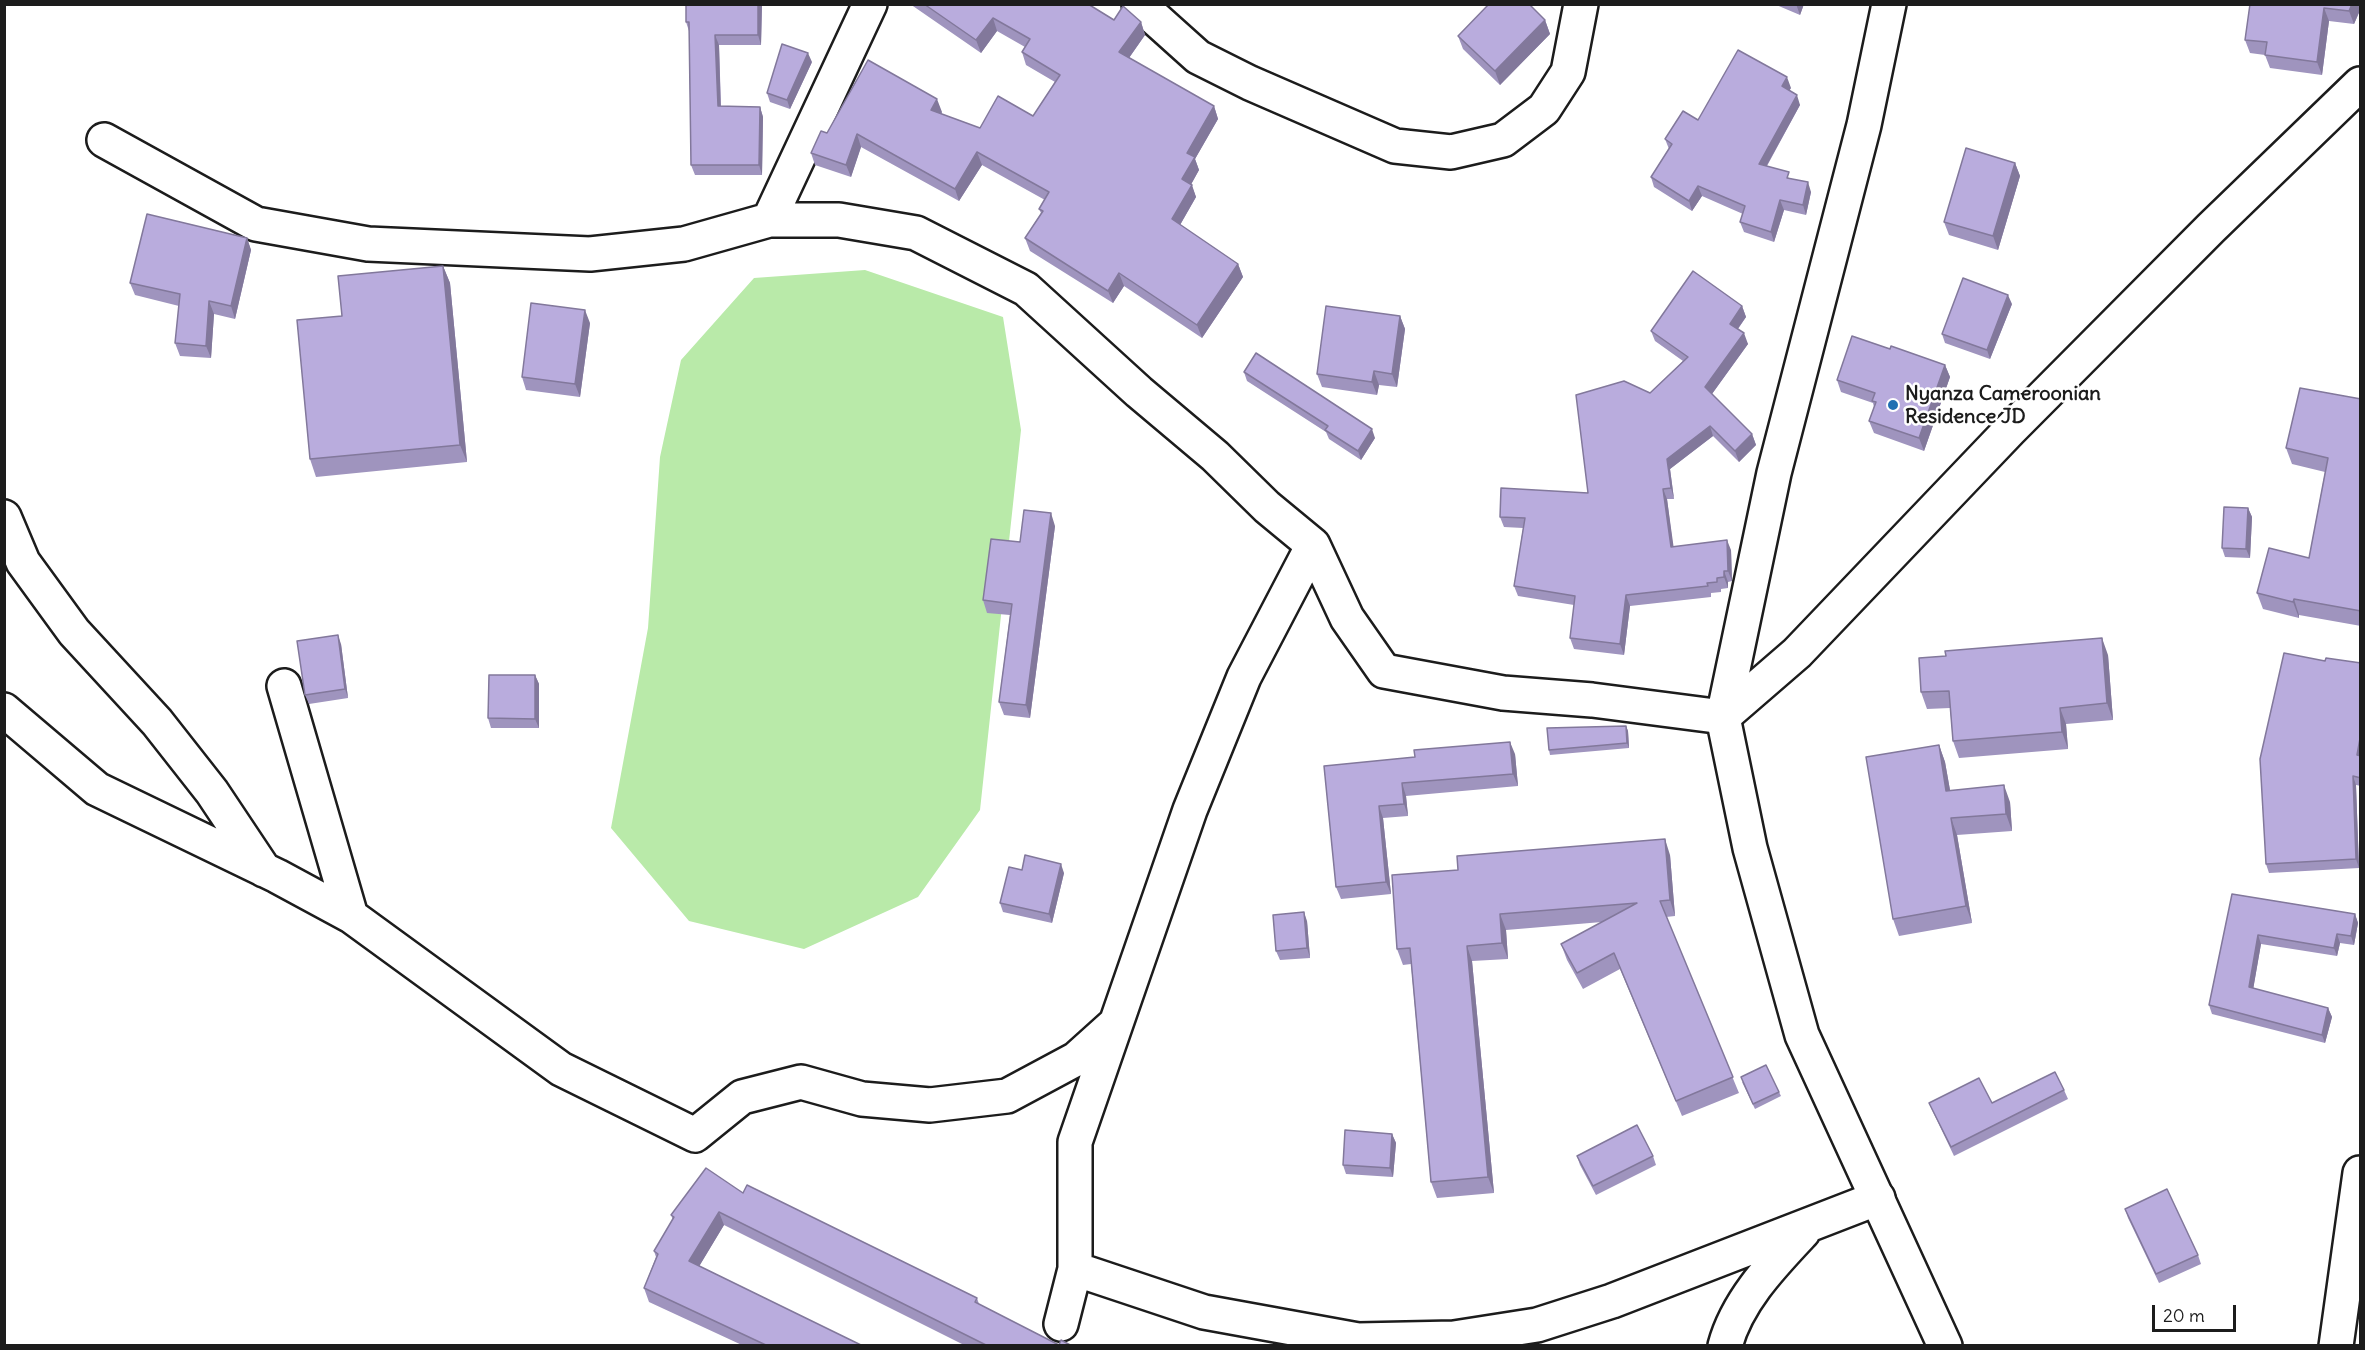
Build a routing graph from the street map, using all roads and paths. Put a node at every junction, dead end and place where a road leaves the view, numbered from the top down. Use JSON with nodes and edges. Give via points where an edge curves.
{"nodes":[{"id":1,"x":870,"y":4,"type":"edge"},
{"id":2,"x":1139,"y":4,"type":"edge"},
{"id":3,"x":1581,"y":4,"type":"edge"},
{"id":4,"x":1889,"y":4,"type":"edge"},
{"id":5,"x":2361,"y":84,"type":"edge"},
{"id":6,"x":104,"y":140,"type":"dead end"},
{"id":7,"x":770,"y":220,"type":"junction"},
{"id":8,"x":4,"y":517,"type":"edge"},
{"id":9,"x":1313,"y":545,"type":"junction"},
{"id":10,"x":284,"y":686,"type":"dead end"},
{"id":11,"x":4,"y":710,"type":"edge"},
{"id":12,"x":1723,"y":717,"type":"junction"},
{"id":13,"x":264,"y":870,"type":"junction"},
{"id":14,"x":351,"y":916,"type":"junction"},
{"id":15,"x":1116,"y":1023,"type":"junction"},
{"id":16,"x":2361,"y":1173,"type":"edge"},
{"id":17,"x":1878,"y":1198,"type":"junction"},
{"id":18,"x":1811,"y":1224,"type":"junction"},
{"id":19,"x":1075,"y":1269,"type":"junction"},
{"id":20,"x":1061,"y":1324,"type":"dead end"},
{"id":21,"x":1725,"y":1346,"type":"edge"},
{"id":22,"x":1945,"y":1346,"type":"edge"},
{"id":23,"x":2336,"y":1346,"type":"edge"}],
"edges":[{"from":1,"to":7,"type":"street"},
{"from":2,"to":3,"type":"street","via":[[1198,57],[1250,83],[1395,146],[1451,152],[1503,140],[1544,109],[1568,72]]},
{"from":4,"to":12,"type":"street","via":[[1864,125],[1774,473]]},
{"from":5,"to":12,"type":"street","via":[[2027,413],[1797,653]]},
{"from":6,"to":7,"type":"street","via":[[256,224],[368,244],[590,254],[684,244]]},
{"from":7,"to":9,"type":"street","via":[[839,220],[916,233],[1026,289]]},
{"from":8,"to":13,"type":"street","via":[[23,562],[74,632],[157,722],[212,792]]},
{"from":9,"to":12,"type":"street","via":[[1347,618],[1384,671],[1503,693]]},
{"from":9,"to":15,"type":"street","via":[[1244,677],[1190,810]]},
{"from":10,"to":14,"type":"street"},
{"from":11,"to":13,"type":"street","via":[[96,789]]},
{"from":12,"to":17,"type":"street","via":[[1750,848],[1802,1035]]},
{"from":13,"to":14,"type":"street"},
{"from":14,"to":15,"type":"street","via":[[561,1069],[695,1135],[742,1097],[801,1082],[862,1099],[930,1105],[1007,1096],[1076,1059]]},
{"from":15,"to":19,"type":"street","via":[[1075,1142]]},
{"from":16,"to":23,"type":"street"},
{"from":17,"to":18,"type":"street"},
{"from":17,"to":22,"type":"street"},
{"from":18,"to":19,"type":"street","via":[[1612,1301],[1537,1324],[1454,1338],[1358,1340],[1204,1312]]},
{"from":18,"to":21,"type":"street","via":[[1764,1273],[1729,1330]]},
{"from":19,"to":20,"type":"street"}]}
